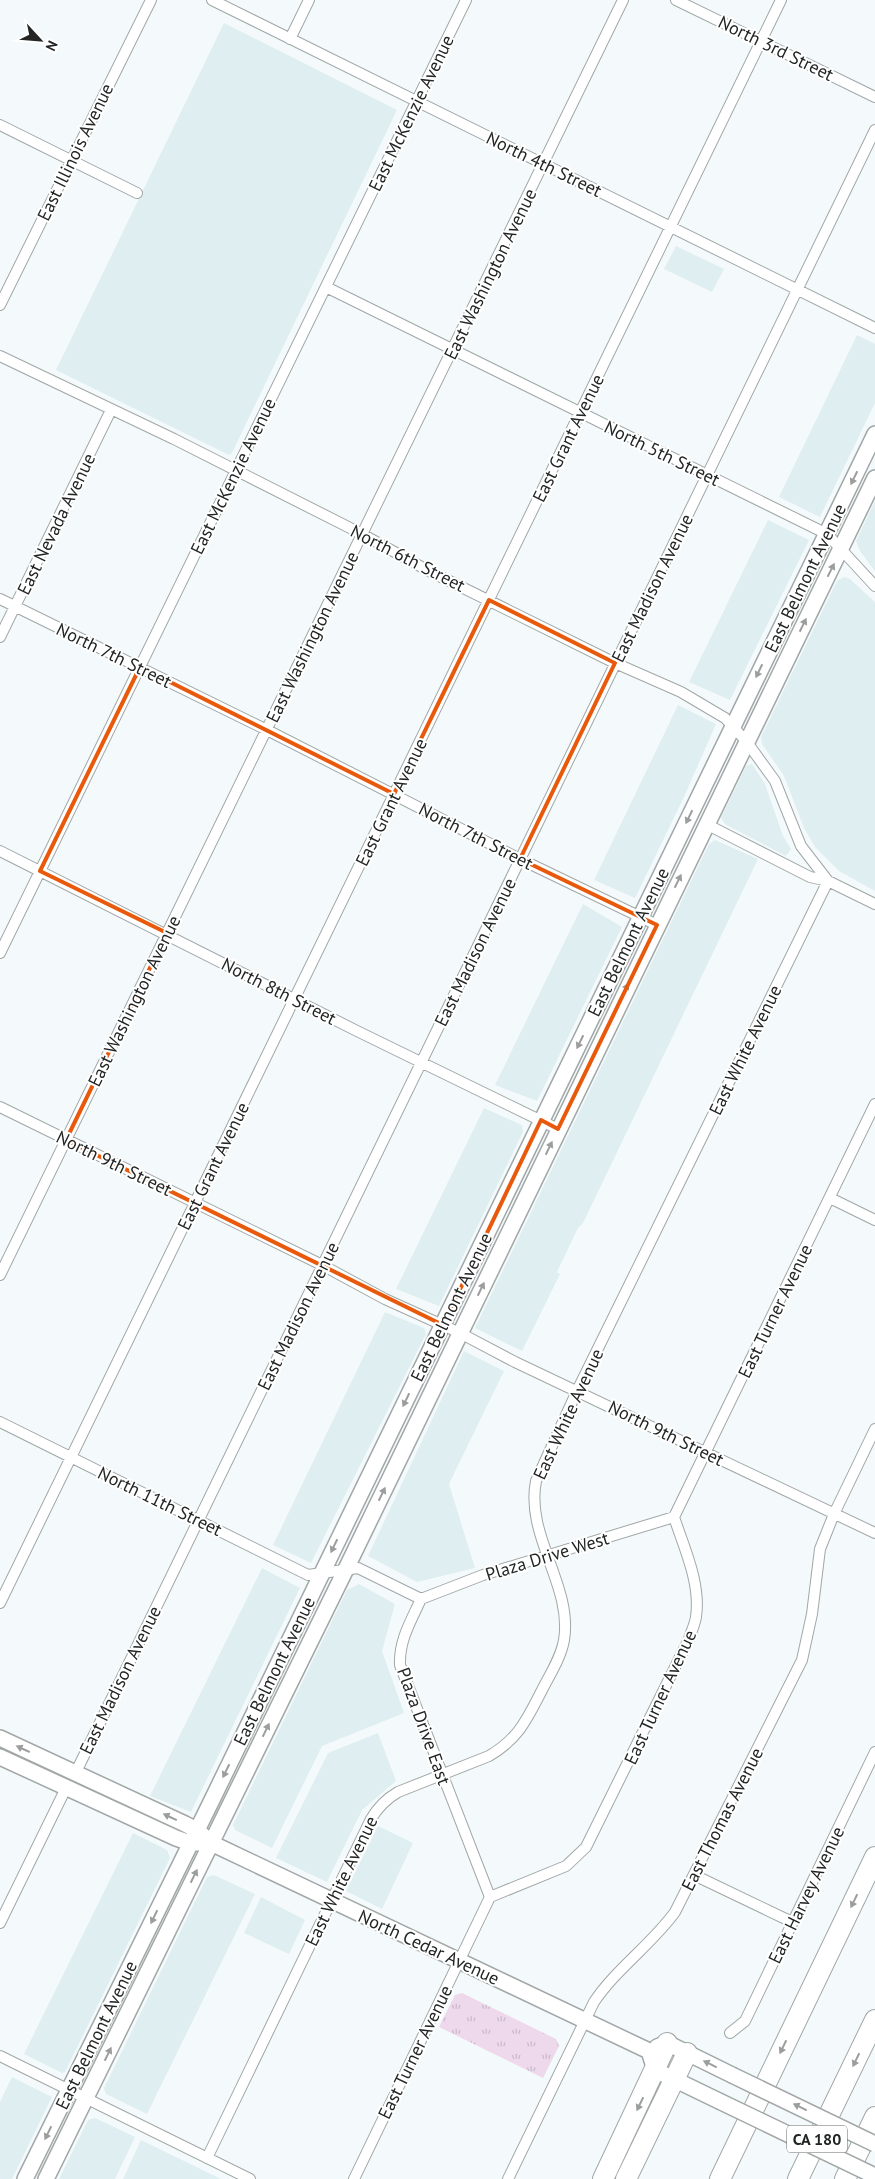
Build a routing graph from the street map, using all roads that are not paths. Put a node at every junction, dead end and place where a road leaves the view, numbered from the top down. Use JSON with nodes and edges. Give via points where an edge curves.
{"nodes":[{"id":1,"x":151,"y":0,"type":"edge"},
{"id":2,"x":212,"y":0,"type":"edge"},
{"id":3,"x":309,"y":0,"type":"edge"},
{"id":4,"x":466,"y":0,"type":"edge"},
{"id":5,"x":623,"y":0,"type":"edge"},
{"id":6,"x":676,"y":0,"type":"edge"},
{"id":7,"x":782,"y":0,"type":"edge"},
{"id":8,"x":290,"y":38,"type":"junction"},
{"id":9,"x":761,"y":42,"type":"junction"},
{"id":10,"x":875,"y":97,"type":"edge"},
{"id":11,"x":417,"y":101,"type":"junction"},
{"id":12,"x":0,"y":125,"type":"edge"},
{"id":13,"x":875,"y":130,"type":"edge"},
{"id":14,"x":71,"y":161,"type":"junction"},
{"id":15,"x":543,"y":164,"type":"junction"},
{"id":16,"x":137,"y":192,"type":"dead end"},
{"id":17,"x":671,"y":227,"type":"junction"},
{"id":18,"x":326,"y":287,"type":"junction"},
{"id":19,"x":797,"y":289,"type":"junction"},
{"id":20,"x":0,"y":305,"type":"edge"},
{"id":21,"x":875,"y":328,"type":"edge"},
{"id":22,"x":452,"y":350,"type":"junction"},
{"id":23,"x":0,"y":356,"type":"edge"},
{"id":24,"x":111,"y":410,"type":"junction"},
{"id":25,"x":580,"y":412,"type":"junction"},
{"id":26,"x":875,"y":434,"type":"edge"},
{"id":27,"x":236,"y":471,"type":"junction"},
{"id":28,"x":707,"y":475,"type":"junction"},
{"id":29,"x":875,"y":478,"type":"edge"},
{"id":30,"x":362,"y":534,"type":"junction"},
{"id":31,"x":827,"y":534,"type":"junction"},
{"id":32,"x":841,"y":550,"type":"junction"},
{"id":33,"x":875,"y":586,"type":"edge"},
{"id":34,"x":0,"y":599,"type":"edge"},
{"id":35,"x":489,"y":600,"type":"junction"},
{"id":36,"x":15,"y":607,"type":"junction"},
{"id":37,"x":0,"y":638,"type":"edge"},
{"id":38,"x":615,"y":663,"type":"junction"},
{"id":39,"x":140,"y":667,"type":"junction"},
{"id":40,"x":733,"y":725,"type":"junction"},
{"id":41,"x":267,"y":730,"type":"junction"},
{"id":42,"x":746,"y":741,"type":"junction"},
{"id":43,"x":394,"y":794,"type":"junction"},
{"id":44,"x":706,"y":824,"type":"junction"},
{"id":45,"x":0,"y":851,"type":"edge"},
{"id":46,"x":520,"y":859,"type":"junction"},
{"id":47,"x":40,"y":871,"type":"junction"},
{"id":48,"x":828,"y":880,"type":"junction"},
{"id":49,"x":875,"y":904,"type":"edge"},
{"id":50,"x":640,"y":917,"type":"junction"},
{"id":51,"x":657,"y":925,"type":"junction"},
{"id":52,"x":167,"y":934,"type":"junction"},
{"id":53,"x":0,"y":953,"type":"edge"},
{"id":54,"x":295,"y":998,"type":"junction"},
{"id":55,"x":421,"y":1062,"type":"junction"},
{"id":56,"x":875,"y":1104,"type":"edge"},
{"id":57,"x":0,"y":1107,"type":"edge"},
{"id":58,"x":541,"y":1120,"type":"junction"},
{"id":59,"x":558,"y":1129,"type":"junction"},
{"id":60,"x":66,"y":1140,"type":"junction"},
{"id":61,"x":830,"y":1198,"type":"junction"},
{"id":62,"x":195,"y":1203,"type":"junction"},
{"id":63,"x":875,"y":1220,"type":"edge"},
{"id":64,"x":322,"y":1265,"type":"junction"},
{"id":65,"x":0,"y":1275,"type":"edge"},
{"id":66,"x":443,"y":1325,"type":"junction"},
{"id":67,"x":460,"y":1333,"type":"junction"},
{"id":68,"x":578,"y":1391,"type":"junction"},
{"id":69,"x":0,"y":1422,"type":"edge"},
{"id":70,"x":875,"y":1429,"type":"edge"},
{"id":71,"x":706,"y":1453,"type":"junction"},
{"id":72,"x":71,"y":1458,"type":"junction"},
{"id":73,"x":834,"y":1514,"type":"junction"},
{"id":74,"x":674,"y":1517,"type":"junction"},
{"id":75,"x":198,"y":1520,"type":"junction"},
{"id":76,"x":875,"y":1533,"type":"edge"},
{"id":77,"x":548,"y":1556,"type":"junction"},
{"id":78,"x":346,"y":1570,"type":"junction"},
{"id":79,"x":321,"y":1573,"type":"junction"},
{"id":80,"x":421,"y":1599,"type":"junction"},
{"id":81,"x":0,"y":1603,"type":"edge"},
{"id":82,"x":0,"y":1738,"type":"edge"},
{"id":83,"x":875,"y":1752,"type":"edge"},
{"id":84,"x":0,"y":1757,"type":"edge"},
{"id":85,"x":75,"y":1774,"type":"junction"},
{"id":86,"x":441,"y":1774,"type":"junction"},
{"id":87,"x":66,"y":1788,"type":"junction"},
{"id":88,"x":197,"y":1830,"type":"junction"},
{"id":89,"x":211,"y":1843,"type":"junction"},
{"id":90,"x":190,"y":1844,"type":"junction"},
{"id":91,"x":875,"y":1857,"type":"edge"},
{"id":92,"x":694,"y":1875,"type":"junction"},
{"id":93,"x":490,"y":1897,"type":"junction"},
{"id":94,"x":332,"y":1900,"type":"junction"},
{"id":95,"x":792,"y":1922,"type":"junction"},
{"id":96,"x":0,"y":1923,"type":"edge"},
{"id":97,"x":458,"y":1962,"type":"junction"},
{"id":98,"x":875,"y":2020,"type":"edge"},
{"id":99,"x":585,"y":2021,"type":"junction"},
{"id":100,"x":730,"y":2033,"type":"dead end"},
{"id":101,"x":658,"y":2047,"type":"junction"},
{"id":102,"x":687,"y":2053,"type":"junction"},
{"id":103,"x":0,"y":2056,"type":"edge"},
{"id":104,"x":655,"y":2070,"type":"junction"},
{"id":105,"x":674,"y":2079,"type":"junction"},
{"id":106,"x":70,"y":2089,"type":"junction"},
{"id":107,"x":86,"y":2097,"type":"junction"},
{"id":108,"x":836,"y":2100,"type":"junction"},
{"id":109,"x":874,"y":2119,"type":"edge"},
{"id":110,"x":875,"y":2144,"type":"edge"},
{"id":111,"x":206,"y":2158,"type":"junction"},
{"id":112,"x":875,"y":2176,"type":"edge"},
{"id":113,"x":25,"y":2179,"type":"edge"},
{"id":114,"x":46,"y":2179,"type":"edge"},
{"id":115,"x":250,"y":2179,"type":"edge"},
{"id":116,"x":354,"y":2179,"type":"edge"},
{"id":117,"x":508,"y":2179,"type":"edge"},
{"id":118,"x":603,"y":2179,"type":"edge"},
{"id":119,"x":626,"y":2179,"type":"edge"},
{"id":120,"x":720,"y":2179,"type":"edge"},
{"id":121,"x":789,"y":2179,"type":"edge"},
{"id":122,"x":798,"y":2179,"type":"edge"},
{"id":123,"x":845,"y":2179,"type":"edge"},
{"id":124,"x":849,"y":2179,"type":"edge"}],
"edges":[{"from":1,"to":14,"type":"street","name":"East Illinois Avenue"},
{"from":2,"to":8,"type":"street","name":"North 4th Street"},
{"from":3,"to":8,"type":"street"},
{"from":4,"to":11,"type":"street","name":"East McKenzie Avenue"},
{"from":5,"to":15,"type":"street","name":"East Washington Avenue"},
{"from":6,"to":9,"type":"street","name":"North 3rd Street"},
{"from":7,"to":9,"type":"street","name":"East Grant Avenue"},
{"from":8,"to":11,"type":"street","name":"North 4th Street"},
{"from":9,"to":10,"type":"street","name":"North 3rd Street"},
{"from":9,"to":17,"type":"street","name":"East Grant Avenue"},
{"from":11,"to":15,"type":"street","name":"North 4th Street"},
{"from":11,"to":18,"type":"street","name":"East McKenzie Avenue"},
{"from":12,"to":14,"type":"street"},
{"from":13,"to":19,"type":"street","name":"East Madison Avenue"},
{"from":14,"to":16,"type":"street"},
{"from":14,"to":20,"type":"street","name":"East Illinois Avenue"},
{"from":15,"to":17,"type":"street","name":"North 4th Street"},
{"from":15,"to":22,"type":"street","name":"East Washington Avenue"},
{"from":17,"to":19,"type":"street","name":"North 4th Street"},
{"from":17,"to":25,"type":"street","name":"East Grant Avenue"},
{"from":18,"to":22,"type":"street","name":"North 5th Street"},
{"from":18,"to":27,"type":"street","name":"East McKenzie Avenue"},
{"from":19,"to":21,"type":"street","name":"North 4th Street"},
{"from":19,"to":28,"type":"street","name":"East Madison Avenue"},
{"from":22,"to":25,"type":"street","name":"North 5th Street"},
{"from":22,"to":30,"type":"street","name":"East Washington Avenue"},
{"from":23,"to":24,"type":"street","name":"North 6th Street"},
{"from":24,"to":27,"type":"street","name":"North 6th Street"},
{"from":24,"to":36,"type":"street","name":"East Nevada Avenue"},
{"from":25,"to":28,"type":"street","name":"North 5th Street"},
{"from":25,"to":35,"type":"street","name":"East Grant Avenue"},
{"from":26,"to":31,"type":"main road","name":"East Belmont Avenue","one_way":true},
{"from":27,"to":30,"type":"street","name":"North 6th Street"},
{"from":27,"to":39,"type":"street","name":"East McKenzie Avenue"},
{"from":28,"to":31,"type":"street","name":"North 5th Street"},
{"from":28,"to":38,"type":"street","name":"East Madison Avenue"},
{"from":29,"to":32,"type":"main road","name":"East Belmont Avenue"},
{"from":30,"to":35,"type":"street","name":"North 6th Street"},
{"from":30,"to":41,"type":"street","name":"East Washington Avenue"},
{"from":31,"to":32,"type":"street","name":"North 5th Street"},
{"from":31,"to":40,"type":"main road","name":"East Belmont Avenue","one_way":true},
{"from":32,"to":33,"type":"street","name":"North 5th Street"},
{"from":42,"to":32,"type":"main road","name":"East Belmont Avenue","one_way":true},
{"from":34,"to":36,"type":"street","name":"North 7th Street"},
{"from":35,"to":38,"type":"street","name":"North 6th Street"},
{"from":35,"to":43,"type":"street","name":"East Grant Avenue"},
{"from":36,"to":37,"type":"street","name":"East Nevada Avenue"},
{"from":36,"to":39,"type":"street","name":"North 7th Street"},
{"from":38,"to":40,"type":"street","name":"North 6th Street","via":[[681,692]]},
{"from":38,"to":46,"type":"street","name":"East Madison Avenue"},
{"from":39,"to":41,"type":"street","name":"North 7th Street"},
{"from":39,"to":47,"type":"street","name":"East McKenzie Avenue"},
{"from":40,"to":42,"type":"street","name":"North 6th Street"},
{"from":40,"to":50,"type":"main road","name":"East Belmont Avenue","one_way":true},
{"from":41,"to":43,"type":"street","name":"North 7th Street"},
{"from":41,"to":52,"type":"street","name":"East Washington Avenue"},
{"from":42,"to":44,"type":"main road","name":"East Belmont Avenue"},
{"from":42,"to":48,"type":"street","name":"North 6th Street","via":[[775,782],[801,846]]},
{"from":43,"to":46,"type":"street","name":"North 7th Street"},
{"from":43,"to":54,"type":"street","name":"East Grant Avenue"},
{"from":44,"to":48,"type":"street","via":[[810,877]]},
{"from":51,"to":44,"type":"main road","name":"East Belmont Avenue","one_way":true},
{"from":45,"to":47,"type":"street","name":"North 8th Street"},
{"from":46,"to":50,"type":"street","name":"North 7th Street"},
{"from":46,"to":55,"type":"street","name":"East Madison Avenue"},
{"from":47,"to":52,"type":"street","name":"North 8th Street"},
{"from":47,"to":53,"type":"street","name":"East McKenzie Avenue"},
{"from":48,"to":49,"type":"street"},
{"from":48,"to":68,"type":"street","name":"East White Avenue"},
{"from":50,"to":51,"type":"street","name":"North 7th Street"},
{"from":50,"to":58,"type":"main road","name":"East Belmont Avenue","one_way":true},
{"from":59,"to":51,"type":"main road","name":"East Belmont Avenue","one_way":true},
{"from":52,"to":54,"type":"street","name":"North 8th Street"},
{"from":52,"to":60,"type":"street","name":"East Washington Avenue"},
{"from":54,"to":55,"type":"street","name":"North 8th Street"},
{"from":54,"to":62,"type":"street","name":"East Grant Avenue"},
{"from":55,"to":58,"type":"street","name":"North 8th Street"},
{"from":55,"to":64,"type":"street","name":"East Madison Avenue"},
{"from":56,"to":61,"type":"street","name":"East Turner Avenue"},
{"from":57,"to":60,"type":"street","name":"North 9th Street"},
{"from":58,"to":59,"type":"street","name":"North 8th Street"},
{"from":58,"to":66,"type":"main road","name":"East Belmont Avenue"},
{"from":67,"to":59,"type":"main road","name":"East Belmont Avenue","one_way":true},
{"from":60,"to":62,"type":"street","name":"North 9th Street"},
{"from":60,"to":65,"type":"street","name":"East Washington Avenue"},
{"from":61,"to":63,"type":"street"},
{"from":61,"to":71,"type":"street","name":"East Turner Avenue"},
{"from":62,"to":64,"type":"street","name":"North 9th Street"},
{"from":62,"to":72,"type":"street","name":"East Grant Avenue"},
{"from":64,"to":66,"type":"street","name":"North 9th Street"},
{"from":64,"to":75,"type":"street","name":"East Madison Avenue"},
{"from":66,"to":67,"type":"street","name":"North 9th Street"},
{"from":66,"to":79,"type":"main road","name":"East Belmont Avenue","one_way":true},
{"from":67,"to":68,"type":"street","name":"North 9th Street"},
{"from":78,"to":67,"type":"main road","name":"East Belmont Avenue","one_way":true},
{"from":68,"to":71,"type":"street","name":"North 9th Street"},
{"from":68,"to":77,"type":"street","name":"East White Avenue","via":[[542,1467],[534,1494],[536,1523]]},
{"from":69,"to":72,"type":"street","name":"North 11th Street"},
{"from":70,"to":73,"type":"street","name":"East Thomas Avenue"},
{"from":71,"to":73,"type":"street","name":"North 9th Street"},
{"from":71,"to":74,"type":"street","name":"East Turner Avenue"},
{"from":72,"to":75,"type":"street","name":"North 11th Street"},
{"from":72,"to":81,"type":"street","name":"East Grant Avenue"},
{"from":73,"to":76,"type":"street","name":"North 9th Street"},
{"from":73,"to":92,"type":"street","name":"East Thomas Avenue","via":[[820,1549],[812,1614],[802,1660]]},
{"from":74,"to":77,"type":"street","name":"Plaza Drive West"},
{"from":74,"to":93,"type":"street","name":"East Turner Avenue","via":[[697,1593],[696,1619],[689,1639],[586,1847],[566,1866]]},
{"from":75,"to":79,"type":"street","name":"North 11th Street","via":[[308,1574]]},
{"from":75,"to":85,"type":"street","name":"East Madison Avenue"},
{"from":77,"to":80,"type":"street","name":"Plaza Drive West","via":[[483,1575]]},
{"from":77,"to":86,"type":"street","name":"East White Avenue","via":[[563,1609],[564,1641],[559,1657],[515,1737],[489,1756]]},
{"from":78,"to":79,"type":"street"},
{"from":78,"to":80,"type":"street","via":[[358,1568]]},
{"from":89,"to":78,"type":"main road","name":"East Belmont Avenue","one_way":true},
{"from":79,"to":88,"type":"main road","name":"East Belmont Avenue","one_way":true},
{"from":80,"to":86,"type":"street","name":"Plaza Drive East","via":[[403,1637],[400,1665]]},
{"from":85,"to":82,"type":"main road","name":"North Cedar Avenue","one_way":true},
{"from":83,"to":95,"type":"street","name":"East Harvey Avenue"},
{"from":84,"to":87,"type":"main road","name":"North Cedar Avenue"},
{"from":88,"to":85,"type":"main road","name":"North Cedar Avenue","one_way":true},
{"from":86,"to":93,"type":"street","name":"Plaza Drive East"},
{"from":86,"to":94,"type":"street","name":"East White Avenue","via":[[398,1792],[378,1808]]},
{"from":87,"to":90,"type":"main road","name":"North Cedar Avenue"},
{"from":87,"to":96,"type":"street"},
{"from":88,"to":89,"type":"main road","name":"North Cedar Avenue"},
{"from":88,"to":90,"type":"main road","name":"East Belmont Avenue"},
{"from":89,"to":90,"type":"main road","name":"North Cedar Avenue"},
{"from":89,"to":94,"type":"main road","name":"North Cedar Avenue"},
{"from":107,"to":89,"type":"main road","name":"East Belmont Avenue","one_way":true},
{"from":90,"to":106,"type":"main road","name":"East Belmont Avenue","one_way":true},
{"from":91,"to":120,"type":"highway","one_way":true},
{"from":92,"to":95,"type":"street"},
{"from":92,"to":99,"type":"street","name":"East Thomas Avenue","via":[[675,1912],[659,1933],[606,1985]]},
{"from":93,"to":97,"type":"street","name":"East Turner Avenue"},
{"from":94,"to":97,"type":"main road","name":"North Cedar Avenue"},
{"from":94,"to":111,"type":"street","name":"East White Avenue"},
{"from":95,"to":100,"type":"street","name":"East Harvey Avenue","via":[[744,2021]]},
{"from":97,"to":99,"type":"main road","name":"North Cedar Avenue"},
{"from":97,"to":116,"type":"street","name":"East Turner Avenue"},
{"from":98,"to":108,"type":"highway","number":"CA 180","one_way":true},
{"from":99,"to":101,"type":"main road","name":"North Cedar Avenue"},
{"from":99,"to":117,"type":"street","name":"East Thomas Avenue"},
{"from":101,"to":102,"type":"main road","name":"North Cedar Avenue"},
{"from":101,"to":104,"type":"highway"},
{"from":102,"to":105,"type":"highway"},
{"from":110,"to":102,"type":"main road","name":"North Cedar Avenue","one_way":true,"bridge":true},
{"from":103,"to":106,"type":"street"},
{"from":104,"to":105,"type":"main road"},
{"from":104,"to":118,"type":"highway","one_way":true},
{"from":105,"to":112,"type":"main road","bridge":true},
{"from":105,"to":119,"type":"highway"},
{"from":106,"to":107,"type":"street"},
{"from":106,"to":113,"type":"main road","name":"East Belmont Avenue","one_way":true},
{"from":107,"to":111,"type":"street"},
{"from":107,"to":114,"type":"main road","name":"East Belmont Avenue"},
{"from":108,"to":121,"type":"highway"},
{"from":108,"to":122,"type":"highway","number":"CA 180"},
{"from":109,"to":123,"type":"highway","number":"CA 180"},
{"from":109,"to":124,"type":"highway"},
{"from":111,"to":115,"type":"street"}]}
